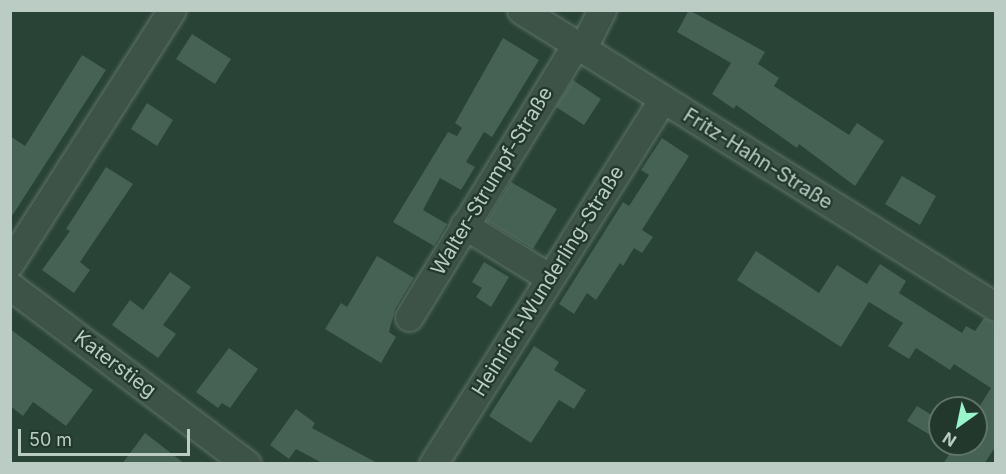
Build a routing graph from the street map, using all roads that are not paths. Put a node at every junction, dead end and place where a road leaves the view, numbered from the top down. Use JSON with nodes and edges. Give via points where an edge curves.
{"nodes":[{"id":1,"x":172,"y":10,"type":"edge"},
{"id":2,"x":520,"y":10,"type":"edge"},
{"id":3,"x":602,"y":10,"type":"edge"},
{"id":4,"x":579,"y":46,"type":"junction"},
{"id":5,"x":662,"y":99,"type":"junction"},
{"id":6,"x":464,"y":225,"type":"junction"},
{"id":7,"x":10,"y":264,"type":"edge"},
{"id":8,"x":550,"y":278,"type":"junction"},
{"id":9,"x":10,"y":286,"type":"edge"},
{"id":10,"x":996,"y":307,"type":"edge"},
{"id":11,"x":409,"y":317,"type":"dead end"},
{"id":12,"x":247,"y":464,"type":"edge"},
{"id":13,"x":433,"y":464,"type":"edge"}],
"edges":[{"from":1,"to":7,"type":"street"},
{"from":2,"to":4,"type":"street","name":"Fritz-Hahn-Straße"},
{"from":3,"to":4,"type":"street","name":"Walter-Strumpf-Straße"},
{"from":4,"to":5,"type":"street","name":"Fritz-Hahn-Straße"},
{"from":4,"to":6,"type":"street","name":"Walter-Strumpf-Straße"},
{"from":5,"to":8,"type":"street","name":"Heinrich-Wunderling-Straße"},
{"from":5,"to":10,"type":"street","name":"Fritz-Hahn-Straße"},
{"from":6,"to":8,"type":"street"},
{"from":6,"to":11,"type":"street","name":"Walter-Strumpf-Straße"},
{"from":8,"to":13,"type":"street","name":"Heinrich-Wunderling-Straße"},
{"from":9,"to":12,"type":"street","name":"Katerstieg"}]}
